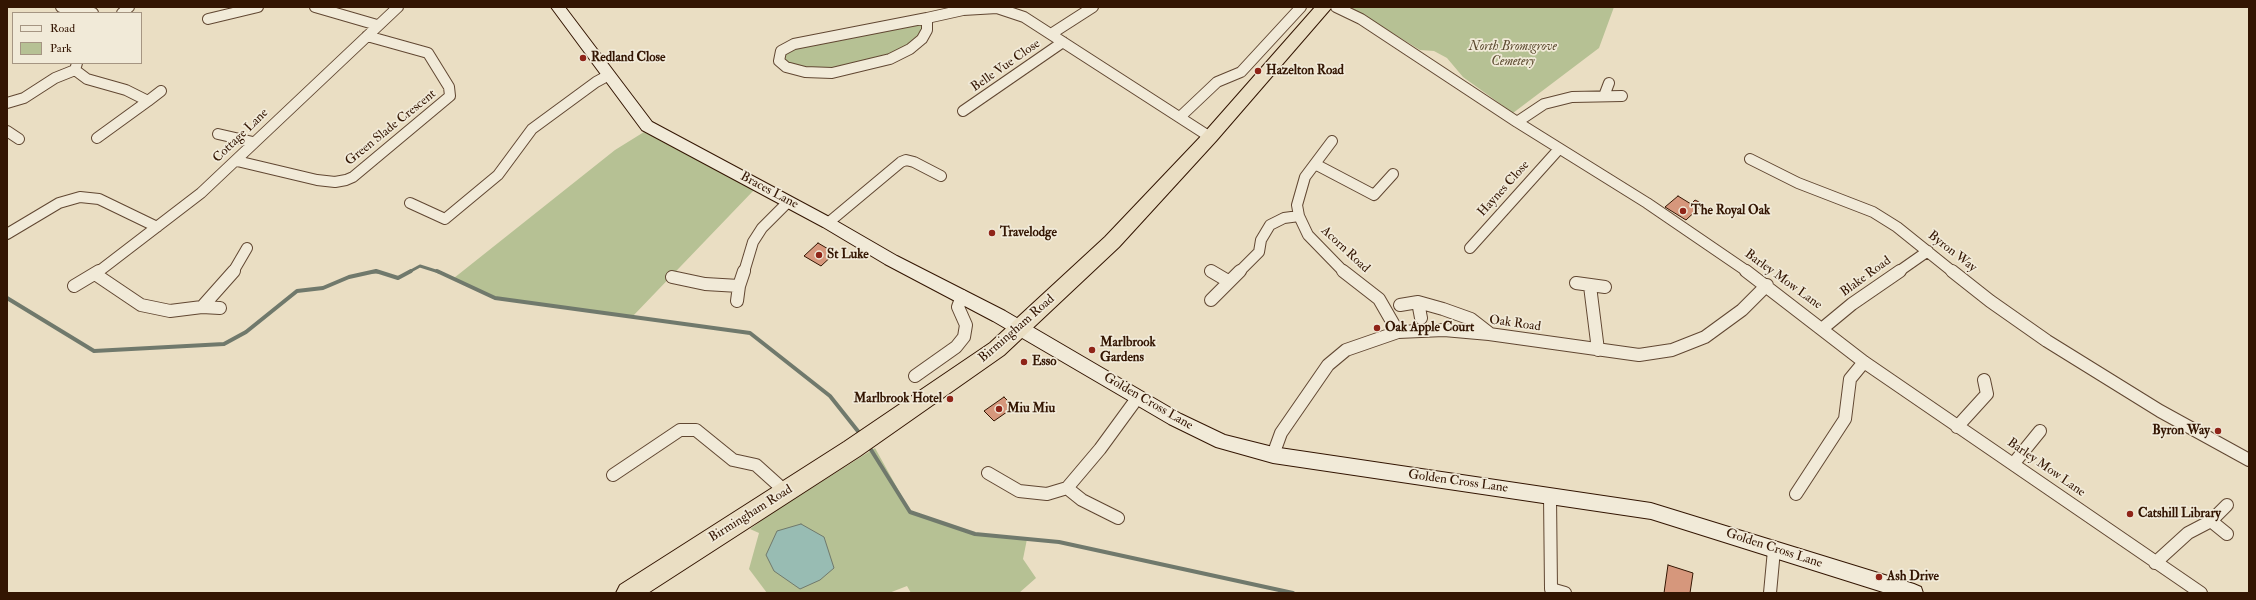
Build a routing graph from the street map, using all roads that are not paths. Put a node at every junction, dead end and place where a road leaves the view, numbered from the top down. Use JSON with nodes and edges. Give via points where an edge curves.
{"nodes":[{"id":1,"x":61,"y":7,"type":"edge"},
{"id":2,"x":258,"y":7,"type":"edge"},
{"id":3,"x":315,"y":7,"type":"edge"},
{"id":4,"x":398,"y":7,"type":"edge"},
{"id":5,"x":558,"y":7,"type":"edge"},
{"id":6,"x":1093,"y":7,"type":"edge"},
{"id":7,"x":1301,"y":7,"type":"edge"},
{"id":8,"x":1324,"y":7,"type":"edge"},
{"id":9,"x":1336,"y":7,"type":"edge"},
{"id":10,"x":88,"y":12,"type":"edge"},
{"id":11,"x":207,"y":18,"type":"dead end"},
{"id":12,"x":927,"y":18,"type":"junction"},
{"id":13,"x":377,"y":25,"type":"junction"},
{"id":14,"x":1051,"y":34,"type":"junction"},
{"id":15,"x":367,"y":36,"type":"junction"},
{"id":16,"x":1063,"y":42,"type":"junction"},
{"id":17,"x":76,"y":66,"type":"edge"},
{"id":18,"x":609,"y":75,"type":"junction"},
{"id":19,"x":1610,"y":83,"type":"dead end"},
{"id":20,"x":161,"y":91,"type":"dead end"},
{"id":21,"x":1604,"y":96,"type":"junction"},
{"id":22,"x":1622,"y":96,"type":"dead end"},
{"id":23,"x":148,"y":101,"type":"junction"},
{"id":24,"x":7,"y":103,"type":"edge"},
{"id":25,"x":963,"y":111,"type":"dead end"},
{"id":26,"x":1180,"y":117,"type":"junction"},
{"id":27,"x":1517,"y":122,"type":"junction"},
{"id":28,"x":7,"y":131,"type":"edge"},
{"id":29,"x":218,"y":134,"type":"dead end"},
{"id":30,"x":1210,"y":137,"type":"junction"},
{"id":31,"x":97,"y":138,"type":"dead end"},
{"id":32,"x":20,"y":139,"type":"dead end"},
{"id":33,"x":1332,"y":141,"type":"dead end"},
{"id":34,"x":253,"y":142,"type":"junction"},
{"id":35,"x":1559,"y":149,"type":"junction"},
{"id":36,"x":1750,"y":159,"type":"dead end"},
{"id":37,"x":237,"y":160,"type":"junction"},
{"id":38,"x":1315,"y":164,"type":"junction"},
{"id":39,"x":1393,"y":174,"type":"dead end"},
{"id":40,"x":941,"y":176,"type":"dead end"},
{"id":41,"x":788,"y":202,"type":"junction"},
{"id":42,"x":410,"y":203,"type":"dead end"},
{"id":43,"x":1299,"y":216,"type":"junction"},
{"id":44,"x":828,"y":223,"type":"junction"},
{"id":45,"x":157,"y":227,"type":"junction"},
{"id":46,"x":7,"y":234,"type":"edge"},
{"id":47,"x":247,"y":248,"type":"dead end"},
{"id":48,"x":1470,"y":248,"type":"dead end"},
{"id":49,"x":1928,"y":251,"type":"junction"},
{"id":50,"x":1211,"y":271,"type":"dead end"},
{"id":51,"x":95,"y":274,"type":"junction"},
{"id":52,"x":672,"y":277,"type":"dead end"},
{"id":53,"x":1228,"y":281,"type":"junction"},
{"id":54,"x":1576,"y":283,"type":"dead end"},
{"id":55,"x":1767,"y":285,"type":"junction"},
{"id":56,"x":74,"y":286,"type":"dead end"},
{"id":57,"x":739,"y":286,"type":"junction"},
{"id":58,"x":1590,"y":286,"type":"junction"},
{"id":59,"x":1605,"y":287,"type":"dead end"},
{"id":60,"x":962,"y":296,"type":"junction"},
{"id":61,"x":1211,"y":300,"type":"dead end"},
{"id":62,"x":737,"y":301,"type":"dead end"},
{"id":63,"x":1418,"y":302,"type":"junction"},
{"id":64,"x":1400,"y":305,"type":"dead end"},
{"id":65,"x":202,"y":307,"type":"junction"},
{"id":66,"x":220,"y":308,"type":"dead end"},
{"id":67,"x":1421,"y":318,"type":"dead end"},
{"id":68,"x":1823,"y":328,"type":"junction"},
{"id":69,"x":1021,"y":329,"type":"junction"},
{"id":70,"x":1398,"y":332,"type":"junction"},
{"id":71,"x":1489,"y":334,"type":"junction"},
{"id":72,"x":1598,"y":350,"type":"junction"},
{"id":73,"x":1864,"y":362,"type":"junction"},
{"id":74,"x":914,"y":376,"type":"dead end"},
{"id":75,"x":1984,"y":380,"type":"dead end"},
{"id":76,"x":1138,"y":397,"type":"junction"},
{"id":77,"x":1957,"y":427,"type":"junction"},
{"id":78,"x":2040,"y":432,"type":"dead end"},
{"id":79,"x":1273,"y":455,"type":"junction"},
{"id":80,"x":2249,"y":460,"type":"edge"},
{"id":81,"x":2014,"y":463,"type":"junction"},
{"id":82,"x":988,"y":473,"type":"dead end"},
{"id":83,"x":613,"y":475,"type":"dead end"},
{"id":84,"x":1067,"y":488,"type":"junction"},
{"id":85,"x":786,"y":492,"type":"junction"},
{"id":86,"x":1796,"y":494,"type":"dead end"},
{"id":87,"x":1550,"y":496,"type":"junction"},
{"id":88,"x":2227,"y":505,"type":"dead end"},
{"id":89,"x":1118,"y":518,"type":"dead end"},
{"id":90,"x":2211,"y":521,"type":"junction"},
{"id":91,"x":2227,"y":534,"type":"dead end"},
{"id":92,"x":1774,"y":550,"type":"junction"},
{"id":93,"x":2154,"y":563,"type":"junction"},
{"id":94,"x":628,"y":593,"type":"edge"},
{"id":95,"x":1564,"y":593,"type":"edge"},
{"id":96,"x":1770,"y":593,"type":"edge"},
{"id":97,"x":1914,"y":593,"type":"edge"},
{"id":98,"x":2201,"y":593,"type":"edge"}],
"edges":[{"from":1,"to":10,"type":"street"},
{"from":2,"to":11,"type":"street"},
{"from":3,"to":13,"type":"street"},
{"from":4,"to":13,"type":"street","name":"Cottage Lane"},
{"from":5,"to":18,"type":"main road","name":"Braces Lane"},
{"from":6,"to":14,"type":"street"},
{"from":7,"to":26,"type":"street","via":[[1241,72],[1217,82]]},
{"from":8,"to":30,"type":"highway","name":"Birmingham Road"},
{"from":9,"to":27,"type":"street","name":"Barley Mow Lane","via":[[1361,19]]},
{"from":12,"to":12,"type":"street","via":[[927,30],[922,39],[910,49],[890,59],[832,73],[805,72],[786,67],[779,61],[781,51],[794,44]]},
{"from":12,"to":14,"type":"street","via":[[963,10],[997,8],[1024,17]]},
{"from":13,"to":15,"type":"street","name":"Cottage Lane"},
{"from":14,"to":16,"type":"street"},
{"from":15,"to":34,"type":"street","name":"Cottage Lane"},
{"from":15,"to":37,"type":"street","name":"Green Slade Crescent","via":[[428,53],[449,87],[450,96],[353,177],[346,180],[317,180]]},
{"from":16,"to":25,"type":"street","name":"Belle Vue Close"},
{"from":16,"to":26,"type":"street"},
{"from":17,"to":23,"type":"street","via":[[87,79],[126,90]]},
{"from":17,"to":24,"type":"street","via":[[24,98]]},
{"from":18,"to":41,"type":"main road","name":"Braces Lane","via":[[647,126]]},
{"from":18,"to":42,"type":"street","via":[[532,129],[498,175],[445,219]]},
{"from":19,"to":21,"type":"street"},
{"from":20,"to":23,"type":"street"},
{"from":21,"to":22,"type":"street"},
{"from":21,"to":27,"type":"street","via":[[1572,97],[1544,104]]},
{"from":23,"to":31,"type":"street","via":[[111,131]]},
{"from":26,"to":30,"type":"street"},
{"from":27,"to":35,"type":"street","name":"Barley Mow Lane"},
{"from":28,"to":32,"type":"street"},
{"from":29,"to":34,"type":"street"},
{"from":30,"to":69,"type":"highway","name":"Birmingham Road","via":[[1112,242]]},
{"from":33,"to":38,"type":"street","name":"Acorn Road"},
{"from":34,"to":37,"type":"street","name":"Cottage Lane"},
{"from":35,"to":48,"type":"street","name":"Haynes Close"},
{"from":35,"to":55,"type":"street","name":"Barley Mow Lane","via":[[1647,203]]},
{"from":36,"to":49,"type":"street","name":"Byron Way","via":[[1798,183],[1872,212]]},
{"from":37,"to":45,"type":"street","name":"Cottage Lane","via":[[201,193]]},
{"from":38,"to":39,"type":"street","via":[[1374,194]]},
{"from":38,"to":43,"type":"street","name":"Acorn Road","via":[[1305,177],[1298,199]]},
{"from":40,"to":44,"type":"street","via":[[914,162],[901,162]]},
{"from":41,"to":44,"type":"main road","name":"Braces Lane"},
{"from":41,"to":57,"type":"street","via":[[762,228],[753,242]]},
{"from":43,"to":53,"type":"street","via":[[1284,218],[1270,225],[1260,240],[1259,252]]},
{"from":43,"to":70,"type":"street","name":"Acorn Road","via":[[1317,245],[1343,271],[1379,299]]},
{"from":44,"to":60,"type":"main road","name":"Braces Lane","via":[[891,260]]},
{"from":45,"to":46,"type":"street","via":[[99,199],[80,198],[59,203]]},
{"from":45,"to":51,"type":"street","name":"Cottage Lane"},
{"from":47,"to":65,"type":"street","via":[[233,272]]},
{"from":49,"to":68,"type":"street","name":"Blake Road","via":[[1852,304]]},
{"from":49,"to":80,"type":"street","name":"Byron Way","via":[[1990,301],[2047,341],[2160,411]]},
{"from":50,"to":53,"type":"street"},
{"from":51,"to":56,"type":"street","name":"Cottage Lane"},
{"from":51,"to":65,"type":"street","via":[[141,305],[170,311]]},
{"from":52,"to":57,"type":"street","via":[[704,284]]},
{"from":53,"to":61,"type":"street"},
{"from":54,"to":58,"type":"street"},
{"from":55,"to":68,"type":"street","name":"Barley Mow Lane"},
{"from":55,"to":72,"type":"street","name":"Oak Road","via":[[1742,310],[1694,342],[1672,350],[1639,355]]},
{"from":57,"to":62,"type":"street"},
{"from":58,"to":59,"type":"street"},
{"from":58,"to":72,"type":"street"},
{"from":60,"to":69,"type":"main road","name":"Braces Lane"},
{"from":60,"to":74,"type":"street","via":[[958,307],[966,325],[964,337],[956,347]]},
{"from":63,"to":64,"type":"street"},
{"from":63,"to":67,"type":"street"},
{"from":63,"to":71,"type":"street","via":[[1471,320]]},
{"from":65,"to":66,"type":"street"},
{"from":68,"to":73,"type":"street","name":"Barley Mow Lane"},
{"from":69,"to":76,"type":"main road","name":"Golden Cross Lane"},
{"from":69,"to":85,"type":"highway","name":"Birmingham Road","via":[[997,349]]},
{"from":70,"to":71,"type":"street","name":"Oak Road","via":[[1444,330]]},
{"from":70,"to":79,"type":"street","name":"Oak Road","via":[[1346,350],[1328,365],[1292,415],[1281,433]]},
{"from":71,"to":72,"type":"street","name":"Oak Road"},
{"from":73,"to":77,"type":"street","name":"Barley Mow Lane"},
{"from":73,"to":86,"type":"street","via":[[1850,379],[1844,419]]},
{"from":75,"to":77,"type":"street","via":[[1987,394]]},
{"from":76,"to":79,"type":"main road","name":"Golden Cross Lane","via":[[1222,442]]},
{"from":76,"to":84,"type":"street","via":[[1100,449]]},
{"from":77,"to":81,"type":"street","name":"Barley Mow Lane"},
{"from":78,"to":81,"type":"street"},
{"from":79,"to":87,"type":"main road","name":"Golden Cross Lane"},
{"from":81,"to":93,"type":"street","name":"Barley Mow Lane"},
{"from":82,"to":84,"type":"street","via":[[1019,491],[1047,494]]},
{"from":83,"to":85,"type":"street","via":[[680,430],[696,430],[733,460],[756,465]]},
{"from":84,"to":89,"type":"street","via":[[1082,500]]},
{"from":85,"to":94,"type":"highway","name":"Birmingham Road"},
{"from":87,"to":92,"type":"main road","name":"Golden Cross Lane","via":[[1651,511]]},
{"from":87,"to":95,"type":"street","via":[[1551,590]]},
{"from":88,"to":90,"type":"street"},
{"from":90,"to":91,"type":"street"},
{"from":90,"to":93,"type":"street","via":[[2188,533]]},
{"from":92,"to":96,"type":"street"},
{"from":92,"to":97,"type":"main road","name":"Golden Cross Lane"},
{"from":93,"to":98,"type":"street","name":"Barley Mow Lane"}]}
